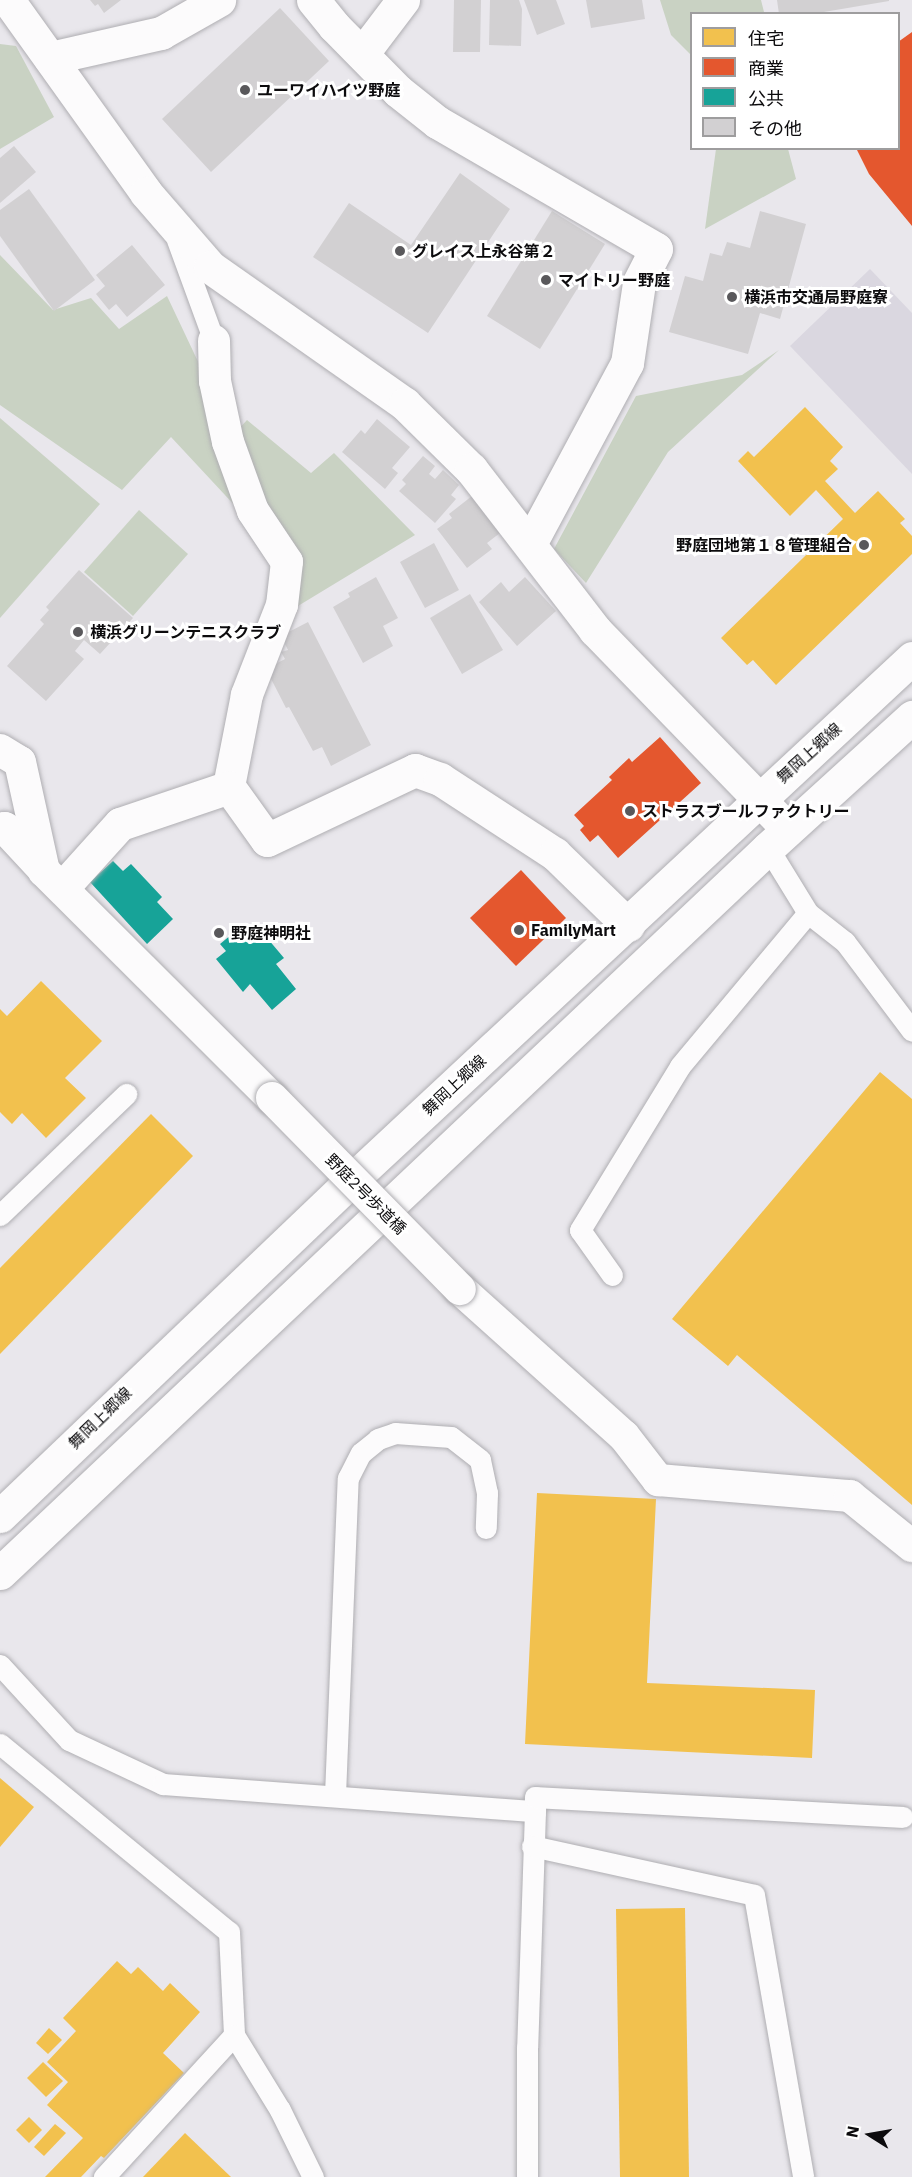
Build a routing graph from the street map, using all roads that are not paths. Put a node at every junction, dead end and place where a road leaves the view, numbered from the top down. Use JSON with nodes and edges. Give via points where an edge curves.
{"nodes":[{"id":1,"x":8,"y":0,"type":"edge"},
{"id":2,"x":219,"y":0,"type":"edge"},
{"id":3,"x":313,"y":0,"type":"edge"},
{"id":4,"x":403,"y":0,"type":"edge"},
{"id":5,"x":362,"y":54,"type":"junction"},
{"id":6,"x":50,"y":58,"type":"junction"},
{"id":7,"x":172,"y":225,"type":"junction"},
{"id":8,"x":214,"y":341,"type":"joint"},
{"id":9,"x":530,"y":544,"type":"junction"},
{"id":10,"x":912,"y":658,"type":"edge"},
{"id":11,"x":912,"y":717,"type":"edge"},
{"id":12,"x":0,"y":750,"type":"edge"},
{"id":13,"x":230,"y":787,"type":"junction"},
{"id":14,"x":759,"y":798,"type":"junction"},
{"id":15,"x":0,"y":830,"type":"edge"},
{"id":16,"x":778,"y":838,"type":"junction"},
{"id":17,"x":54,"y":879,"type":"junction"},
{"id":18,"x":808,"y":913,"type":"junction"},
{"id":19,"x":628,"y":925,"type":"junction"},
{"id":20,"x":912,"y":1031,"type":"edge"},
{"id":21,"x":126,"y":1094,"type":"dead end"},
{"id":22,"x":0,"y":1215,"type":"edge"},
{"id":23,"x":612,"y":1275,"type":"dead end"},
{"id":24,"x":0,"y":1516,"type":"edge"},
{"id":25,"x":486,"y":1528,"type":"dead end"},
{"id":26,"x":912,"y":1546,"type":"edge"},
{"id":27,"x":0,"y":1573,"type":"edge"},
{"id":28,"x":0,"y":1665,"type":"edge"},
{"id":29,"x":0,"y":1744,"type":"edge"},
{"id":30,"x":335,"y":1795,"type":"junction"},
{"id":31,"x":535,"y":1811,"type":"junction"},
{"id":32,"x":902,"y":1817,"type":"dead end"},
{"id":33,"x":532,"y":1846,"type":"junction"},
{"id":34,"x":234,"y":2035,"type":"junction"},
{"id":35,"x":105,"y":2177,"type":"edge"},
{"id":36,"x":313,"y":2177,"type":"edge"},
{"id":37,"x":527,"y":2177,"type":"edge"},
{"id":38,"x":803,"y":2177,"type":"edge"}],
"edges":[{"from":1,"to":6,"type":"street"},
{"from":2,"to":6,"type":"street","via":[[161,33]]},
{"from":3,"to":5,"type":"street"},
{"from":4,"to":5,"type":"street"},
{"from":5,"to":9,"type":"street","via":[[398,91],[437,122],[656,249],[639,283],[627,363]]},
{"from":6,"to":7,"type":"street"},
{"from":7,"to":8,"type":"lane"},
{"from":7,"to":9,"type":"street","via":[[210,267],[405,404],[471,469]]},
{"from":8,"to":13,"type":"street","via":[[215,381],[228,442],[253,511],[287,562],[282,605],[247,695]]},
{"from":9,"to":14,"type":"street","via":[[595,630]]},
{"from":10,"to":14,"type":"street","name":"舞岡上郷線"},
{"from":11,"to":16,"type":"street"},
{"from":12,"to":17,"type":"street","via":[[20,762]]},
{"from":13,"to":17,"type":"street","via":[[120,824]]},
{"from":13,"to":19,"type":"street","via":[[267,840],[415,770],[440,779],[555,854]]},
{"from":14,"to":16,"type":"street"},
{"from":14,"to":19,"type":"street","name":"舞岡上郷線"},
{"from":15,"to":17,"type":"street","name":"野庭2号歩道橋","via":[[5,828]]},
{"from":16,"to":18,"type":"lane"},
{"from":16,"to":27,"type":"street"},
{"from":17,"to":26,"type":"street","name":"野庭2号歩道橋","bridge":true,"via":[[460,1289],[624,1436],[658,1480],[850,1496]]},
{"from":18,"to":20,"type":"lane","via":[[845,942]]},
{"from":18,"to":23,"type":"lane","via":[[680,1066],[580,1230]]},
{"from":19,"to":24,"type":"street","name":"舞岡上郷線","via":[[325,1205]]},
{"from":21,"to":22,"type":"lane"},
{"from":25,"to":30,"type":"lane","via":[[487,1493],[480,1460],[451,1437],[394,1433],[378,1439],[361,1453],[348,1478]]},
{"from":28,"to":30,"type":"lane","via":[[69,1740],[163,1784]]},
{"from":29,"to":34,"type":"lane","via":[[229,1932]]},
{"from":30,"to":31,"type":"lane"},
{"from":31,"to":32,"type":"lane","via":[[535,1797]]},
{"from":31,"to":33,"type":"lane"},
{"from":33,"to":37,"type":"lane"},
{"from":33,"to":38,"type":"lane","via":[[754,1895]]},
{"from":34,"to":35,"type":"lane"},
{"from":34,"to":36,"type":"lane","via":[[280,2110]]}]}
